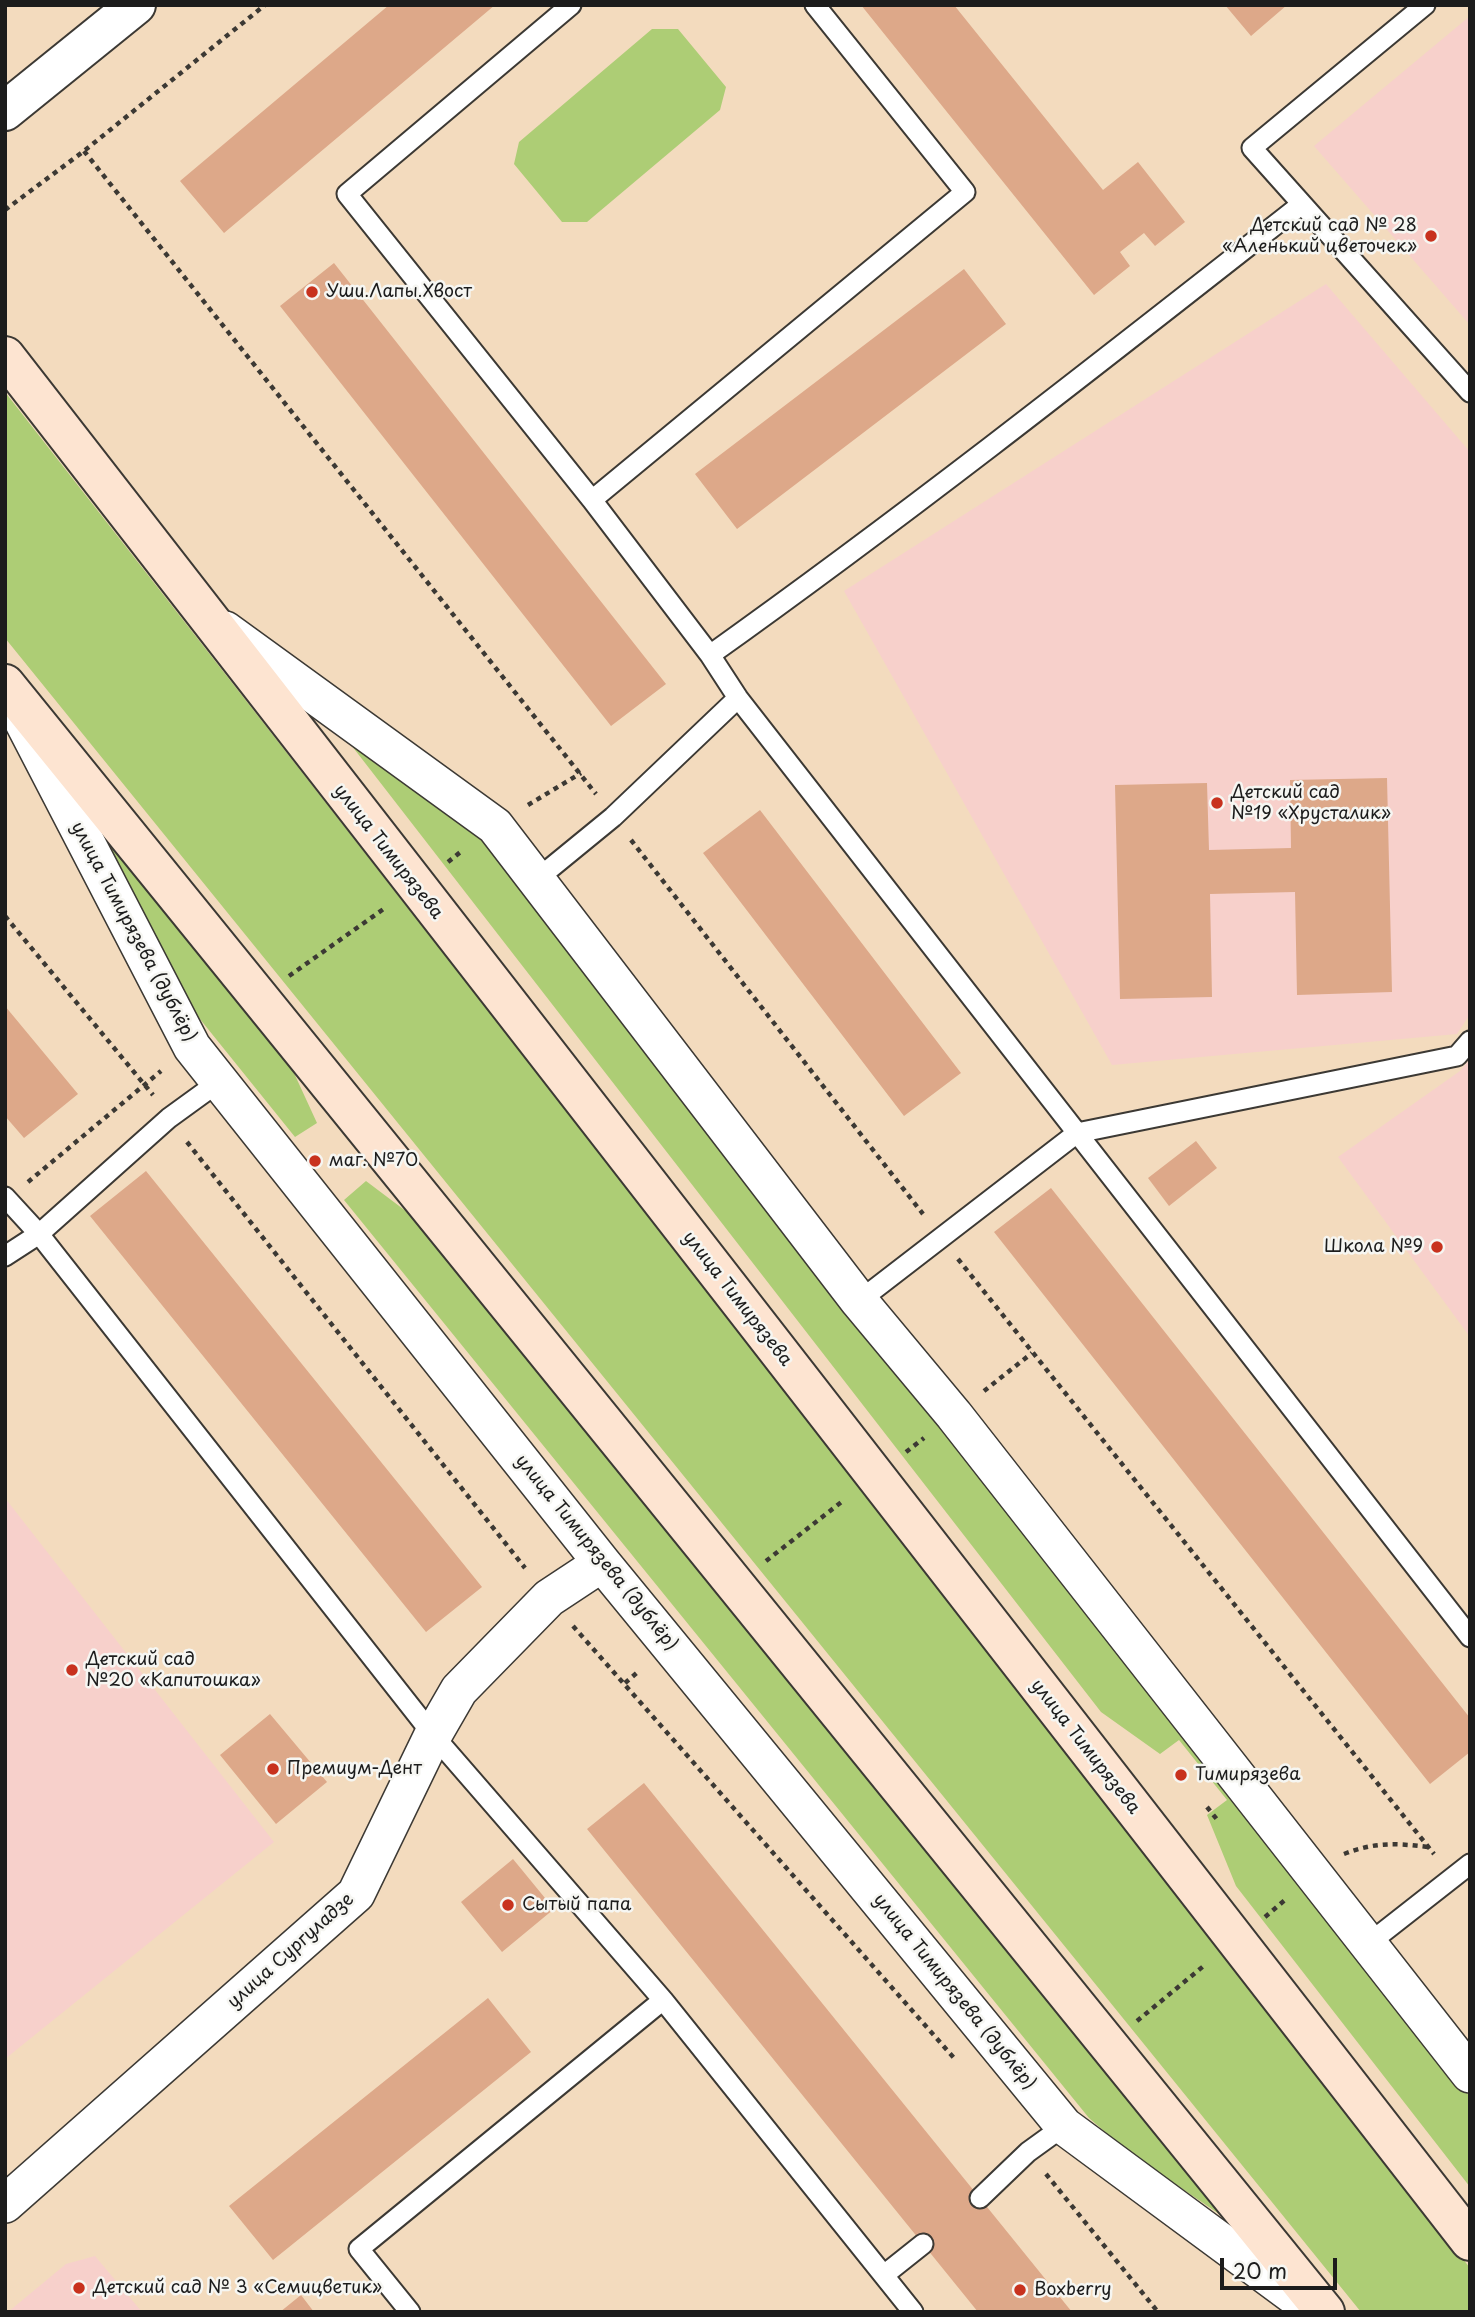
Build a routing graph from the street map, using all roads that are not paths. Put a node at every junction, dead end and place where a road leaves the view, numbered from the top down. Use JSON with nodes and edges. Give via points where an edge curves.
{"nodes":[{"id":1,"x":136,"y":5,"type":"edge"},
{"id":2,"x":571,"y":5,"type":"edge"},
{"id":3,"x":815,"y":5,"type":"edge"},
{"id":4,"x":1425,"y":5,"type":"edge"},
{"id":5,"x":5,"y":111,"type":"edge"},
{"id":6,"x":1302,"y":204,"type":"junction"},
{"id":7,"x":5,"y":356,"type":"edge"},
{"id":8,"x":1470,"y":393,"type":"edge"},
{"id":9,"x":592,"y":500,"type":"junction"},
{"id":10,"x":204,"y":615,"type":"junction"},
{"id":11,"x":710,"y":655,"type":"junction"},
{"id":12,"x":5,"y":686,"type":"edge"},
{"id":13,"x":738,"y":698,"type":"junction"},
{"id":14,"x":536,"y":880,"type":"junction"},
{"id":15,"x":1470,"y":1041,"type":"edge"},
{"id":16,"x":220,"y":1081,"type":"junction"},
{"id":17,"x":1077,"y":1133,"type":"junction"},
{"id":18,"x":5,"y":1197,"type":"edge"},
{"id":19,"x":39,"y":1234,"type":"junction"},
{"id":20,"x":5,"y":1256,"type":"edge"},
{"id":21,"x":859,"y":1301,"type":"junction"},
{"id":22,"x":602,"y":1563,"type":"junction"},
{"id":23,"x":1470,"y":1637,"type":"edge"},
{"id":24,"x":433,"y":1735,"type":"junction"},
{"id":25,"x":1470,"y":1864,"type":"edge"},
{"id":26,"x":1368,"y":1944,"type":"junction"},
{"id":27,"x":663,"y":2000,"type":"junction"},
{"id":28,"x":1470,"y":2074,"type":"edge"},
{"id":29,"x":1064,"y":2126,"type":"junction"},
{"id":30,"x":980,"y":2199,"type":"dead end"},
{"id":31,"x":5,"y":2204,"type":"edge"},
{"id":32,"x":1470,"y":2241,"type":"edge"},
{"id":33,"x":923,"y":2244,"type":"dead end"},
{"id":34,"x":884,"y":2275,"type":"junction"},
{"id":35,"x":410,"y":2312,"type":"edge"},
{"id":36,"x":913,"y":2312,"type":"edge"},
{"id":37,"x":1316,"y":2312,"type":"edge"},
{"id":38,"x":1325,"y":2312,"type":"edge"}],
"edges":[{"from":1,"to":5,"type":"street"},
{"from":2,"to":9,"type":"lane","via":[[347,194]]},
{"from":3,"to":9,"type":"lane","via":[[965,192]]},
{"from":4,"to":6,"type":"lane","via":[[1252,148]]},
{"from":6,"to":8,"type":"lane"},
{"from":6,"to":11,"type":"lane","via":[[836,566]]},
{"from":7,"to":10,"type":"main road","name":"улица Тимирязева"},
{"from":9,"to":11,"type":"lane"},
{"from":10,"to":14,"type":"street","via":[[495,826]]},
{"from":10,"to":32,"type":"main road","name":"улица Тимирязева"},
{"from":11,"to":13,"type":"lane"},
{"from":12,"to":16,"type":"street","name":"улица Тимирязева (дублёр)","via":[[192,1047]]},
{"from":12,"to":38,"type":"main road"},
{"from":13,"to":14,"type":"lane","via":[[613,817]]},
{"from":13,"to":17,"type":"lane"},
{"from":14,"to":21,"type":"street"},
{"from":15,"to":17,"type":"lane","via":[[1457,1056]]},
{"from":16,"to":19,"type":"lane","via":[[169,1118]]},
{"from":16,"to":22,"type":"street","name":"улица Тимирязева (дублёр)"},
{"from":17,"to":21,"type":"lane"},
{"from":17,"to":23,"type":"lane"},
{"from":18,"to":19,"type":"lane"},
{"from":19,"to":20,"type":"lane"},
{"from":19,"to":24,"type":"lane"},
{"from":21,"to":26,"type":"street","via":[[954,1415]]},
{"from":22,"to":24,"type":"street","name":"улица Сургуладзе","via":[[549,1598],[459,1690]]},
{"from":22,"to":29,"type":"street","name":"улица Тимирязева (дублёр)"},
{"from":24,"to":27,"type":"lane"},
{"from":24,"to":31,"type":"street","name":"улица Сургуладзе","via":[[356,1894]]},
{"from":25,"to":26,"type":"lane"},
{"from":26,"to":28,"type":"street"},
{"from":27,"to":34,"type":"lane"},
{"from":27,"to":35,"type":"lane","via":[[359,2249]]},
{"from":29,"to":30,"type":"lane","via":[[1028,2152]]},
{"from":29,"to":37,"type":"street","name":"улица Тимирязева (дублёр)"},
{"from":33,"to":34,"type":"lane"},
{"from":34,"to":36,"type":"lane"}]}
